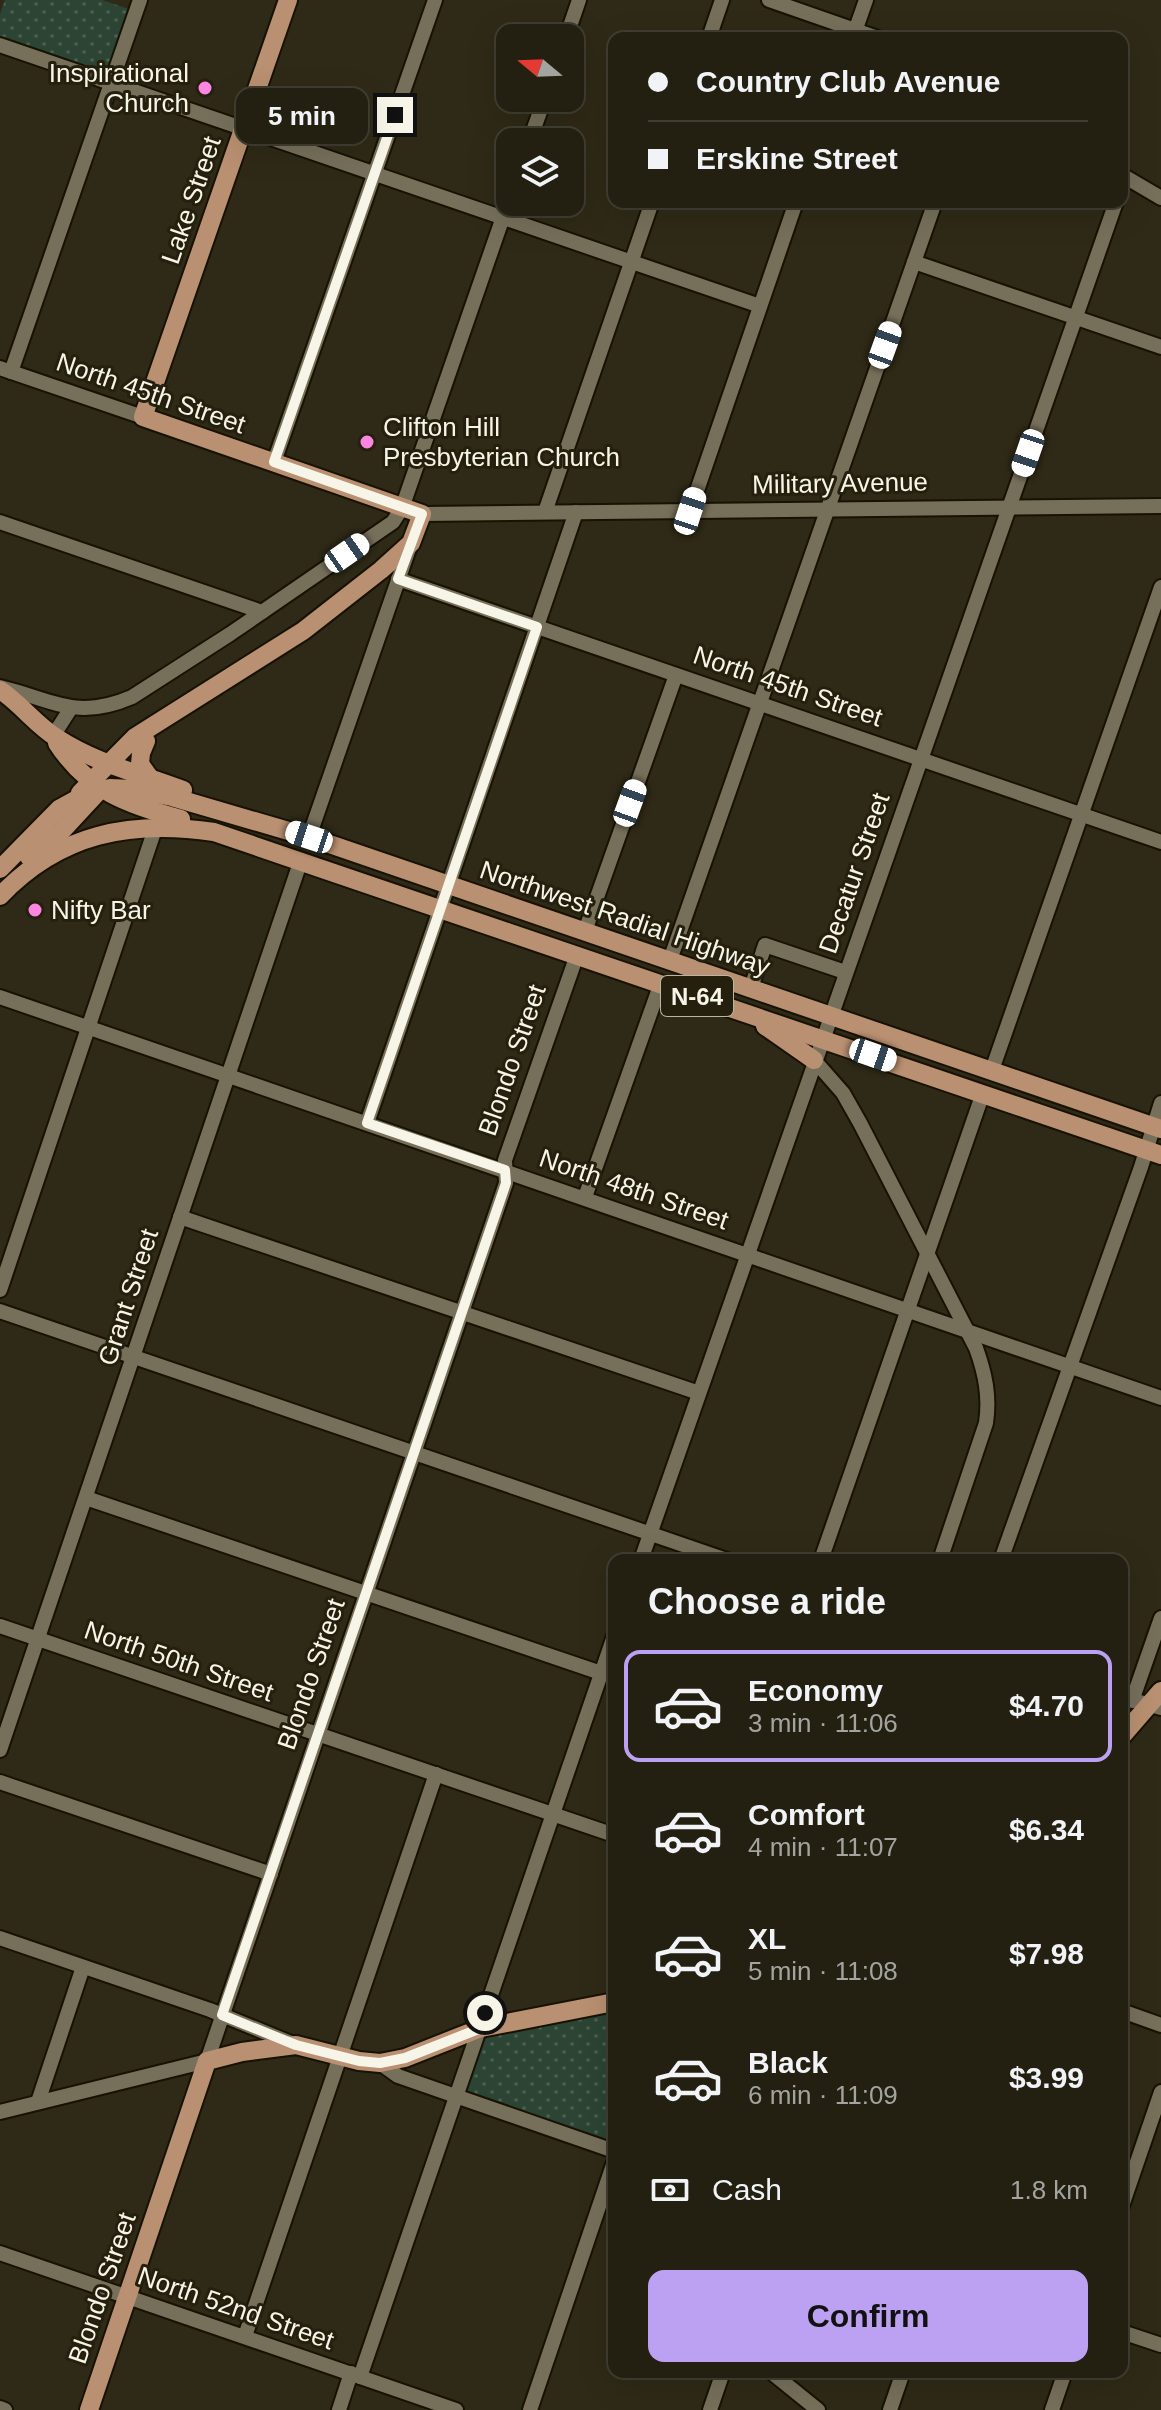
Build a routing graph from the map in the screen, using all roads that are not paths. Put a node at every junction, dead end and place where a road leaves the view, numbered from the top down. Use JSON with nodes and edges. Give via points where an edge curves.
{"nodes":[{"id":1,"x":140,"y":0,"type":"edge"},
{"id":2,"x":288,"y":0,"type":"edge"},
{"id":3,"x":435,"y":0,"type":"edge"},
{"id":4,"x":579,"y":0,"type":"edge"},
{"id":5,"x":722,"y":0,"type":"edge"},
{"id":6,"x":769,"y":0,"type":"edge"},
{"id":7,"x":866,"y":0,"type":"edge"},
{"id":8,"x":571,"y":24,"type":"edge"},
{"id":9,"x":711,"y":32,"type":"edge"},
{"id":10,"x":849,"y":32,"type":"edge"},
{"id":11,"x":855,"y":32,"type":"edge"},
{"id":12,"x":0,"y":45,"type":"edge"},
{"id":13,"x":111,"y":83,"type":"junction"},
{"id":14,"x":243,"y":128,"type":"junction"},
{"id":15,"x":375,"y":173,"type":"junction"},
{"id":16,"x":1128,"y":181,"type":"edge"},
{"id":17,"x":1161,"y":198,"type":"edge"},
{"id":18,"x":650,"y":208,"type":"edge"},
{"id":19,"x":794,"y":208,"type":"edge"},
{"id":20,"x":933,"y":208,"type":"edge"},
{"id":21,"x":1114,"y":208,"type":"edge"},
{"id":22,"x":503,"y":217,"type":"junction"},
{"id":23,"x":632,"y":261,"type":"junction"},
{"id":24,"x":914,"y":262,"type":"junction"},
{"id":25,"x":760,"y":306,"type":"junction"},
{"id":26,"x":1075,"y":317,"type":"junction"},
{"id":27,"x":1161,"y":347,"type":"edge"},
{"id":28,"x":5,"y":370,"type":"edge"},
{"id":29,"x":143,"y":417,"type":"junction"},
{"id":30,"x":274,"y":462,"type":"junction"},
{"id":31,"x":1161,"y":506,"type":"edge"},
{"id":32,"x":1008,"y":507,"type":"junction"},
{"id":33,"x":402,"y":508,"type":"junction"},
{"id":34,"x":827,"y":509,"type":"junction"},
{"id":35,"x":690,"y":511,"type":"junction"},
{"id":36,"x":545,"y":512,"type":"junction"},
{"id":37,"x":576,"y":512,"type":"junction"},
{"id":38,"x":422,"y":514,"type":"junction"},
{"id":39,"x":0,"y":522,"type":"edge"},
{"id":40,"x":411,"y":543,"type":"junction"},
{"id":41,"x":398,"y":579,"type":"junction"},
{"id":42,"x":1161,"y":587,"type":"edge"},
{"id":43,"x":262,"y":612,"type":"junction"},
{"id":44,"x":537,"y":627,"type":"junction"},
{"id":45,"x":676,"y":675,"type":"junction"},
{"id":46,"x":0,"y":688,"type":"edge"},
{"id":47,"x":759,"y":703,"type":"junction"},
{"id":48,"x":71,"y":708,"type":"junction"},
{"id":49,"x":165,"y":720,"type":"junction"},
{"id":50,"x":53,"y":736,"type":"junction"},
{"id":51,"x":146,"y":741,"type":"junction"},
{"id":52,"x":920,"y":759,"type":"junction"},
{"id":53,"x":73,"y":762,"type":"junction"},
{"id":54,"x":115,"y":766,"type":"junction"},
{"id":55,"x":150,"y":778,"type":"junction"},
{"id":56,"x":97,"y":785,"type":"junction"},
{"id":57,"x":65,"y":805,"type":"junction"},
{"id":58,"x":1081,"y":814,"type":"junction"},
{"id":59,"x":256,"y":820,"type":"junction"},
{"id":60,"x":156,"y":826,"type":"junction"},
{"id":61,"x":233,"y":837,"type":"junction"},
{"id":62,"x":309,"y":837,"type":"junction"},
{"id":63,"x":1161,"y":842,"type":"edge"},
{"id":64,"x":301,"y":860,"type":"junction"},
{"id":65,"x":2,"y":863,"type":"edge"},
{"id":66,"x":0,"y":884,"type":"edge"},
{"id":67,"x":450,"y":885,"type":"junction"},
{"id":68,"x":0,"y":896,"type":"edge"},
{"id":69,"x":442,"y":908,"type":"junction"},
{"id":70,"x":585,"y":931,"type":"junction"},
{"id":71,"x":577,"y":955,"type":"junction"},
{"id":72,"x":670,"y":960,"type":"junction"},
{"id":73,"x":845,"y":972,"type":"junction"},
{"id":74,"x":661,"y":983,"type":"junction"},
{"id":75,"x":751,"y":988,"type":"junction"},
{"id":76,"x":0,"y":997,"type":"edge"},
{"id":77,"x":731,"y":1007,"type":"junction"},
{"id":78,"x":830,"y":1015,"type":"junction"},
{"id":79,"x":87,"y":1027,"type":"junction"},
{"id":80,"x":822,"y":1038,"type":"junction"},
{"id":81,"x":814,"y":1060,"type":"junction"},
{"id":82,"x":992,"y":1070,"type":"junction"},
{"id":83,"x":227,"y":1075,"type":"junction"},
{"id":84,"x":983,"y":1093,"type":"junction"},
{"id":85,"x":1161,"y":1103,"type":"edge"},
{"id":86,"x":367,"y":1123,"type":"junction"},
{"id":87,"x":1157,"y":1127,"type":"edge"},
{"id":88,"x":1154,"y":1152,"type":"edge"},
{"id":89,"x":505,"y":1170,"type":"junction"},
{"id":90,"x":585,"y":1197,"type":"junction"},
{"id":91,"x":180,"y":1217,"type":"junction"},
{"id":92,"x":747,"y":1253,"type":"junction"},
{"id":93,"x":927,"y":1253,"type":"junction"},
{"id":94,"x":0,"y":1290,"type":"edge"},
{"id":95,"x":907,"y":1309,"type":"junction"},
{"id":96,"x":0,"y":1311,"type":"edge"},
{"id":97,"x":462,"y":1313,"type":"junction"},
{"id":98,"x":966,"y":1329,"type":"junction"},
{"id":99,"x":134,"y":1357,"type":"junction"},
{"id":100,"x":1070,"y":1366,"type":"junction"},
{"id":101,"x":699,"y":1393,"type":"junction"},
{"id":102,"x":1161,"y":1398,"type":"edge"},
{"id":103,"x":414,"y":1453,"type":"junction"},
{"id":104,"x":86,"y":1498,"type":"junction"},
{"id":105,"x":650,"y":1533,"type":"junction"},
{"id":106,"x":643,"y":1554,"type":"edge"},
{"id":107,"x":710,"y":1554,"type":"edge"},
{"id":108,"x":823,"y":1554,"type":"edge"},
{"id":109,"x":942,"y":1554,"type":"edge"},
{"id":110,"x":1003,"y":1554,"type":"edge"},
{"id":111,"x":366,"y":1593,"type":"junction"},
{"id":112,"x":1161,"y":1618,"type":"edge"},
{"id":113,"x":0,"y":1626,"type":"edge"},
{"id":114,"x":39,"y":1639,"type":"junction"},
{"id":115,"x":608,"y":1653,"type":"edge"},
{"id":116,"x":601,"y":1673,"type":"junction"},
{"id":117,"x":1145,"y":1700,"type":"edge"},
{"id":118,"x":1128,"y":1727,"type":"edge"},
{"id":119,"x":318,"y":1734,"type":"junction"},
{"id":120,"x":0,"y":1750,"type":"edge"},
{"id":121,"x":436,"y":1774,"type":"junction"},
{"id":122,"x":0,"y":1782,"type":"edge"},
{"id":123,"x":553,"y":1814,"type":"junction"},
{"id":124,"x":608,"y":1833,"type":"edge"},
{"id":125,"x":271,"y":1874,"type":"junction"},
{"id":126,"x":0,"y":1938,"type":"edge"},
{"id":127,"x":83,"y":1967,"type":"junction"},
{"id":128,"x":608,"y":2003,"type":"edge"},
{"id":129,"x":1128,"y":2013,"type":"edge"},
{"id":130,"x":222,"y":2015,"type":"junction"},
{"id":131,"x":1161,"y":2025,"type":"edge"},
{"id":132,"x":481,"y":2028,"type":"junction"},
{"id":133,"x":296,"y":2045,"type":"junction"},
{"id":134,"x":340,"y":2056,"type":"junction"},
{"id":135,"x":207,"y":2061,"type":"junction"},
{"id":136,"x":380,"y":2063,"type":"junction"},
{"id":137,"x":1161,"y":2092,"type":"edge"},
{"id":138,"x":456,"y":2097,"type":"junction"},
{"id":139,"x":38,"y":2102,"type":"junction"},
{"id":140,"x":0,"y":2112,"type":"edge"},
{"id":141,"x":608,"y":2149,"type":"edge"},
{"id":142,"x":608,"y":2180,"type":"edge"},
{"id":143,"x":1128,"y":2188,"type":"edge"},
{"id":144,"x":0,"y":2253,"type":"edge"},
{"id":145,"x":127,"y":2296,"type":"junction"},
{"id":146,"x":1128,"y":2334,"type":"edge"},
{"id":147,"x":245,"y":2336,"type":"junction"},
{"id":148,"x":1161,"y":2345,"type":"edge"},
{"id":149,"x":356,"y":2375,"type":"junction"},
{"id":150,"x":721,"y":2378,"type":"edge"},
{"id":151,"x":778,"y":2378,"type":"edge"},
{"id":152,"x":901,"y":2378,"type":"edge"},
{"id":153,"x":1063,"y":2378,"type":"edge"},
{"id":154,"x":89,"y":2410,"type":"edge"},
{"id":155,"x":339,"y":2410,"type":"edge"},
{"id":156,"x":456,"y":2410,"type":"edge"},
{"id":157,"x":530,"y":2410,"type":"edge"},
{"id":158,"x":710,"y":2410,"type":"edge"},
{"id":159,"x":818,"y":2410,"type":"edge"},
{"id":160,"x":890,"y":2410,"type":"edge"},
{"id":161,"x":1052,"y":2410,"type":"edge"}],
"edges":[{"from":1,"to":13,"type":"street"},
{"from":2,"to":14,"type":"main road","name":"Lake Street"},
{"from":3,"to":15,"type":"street"},
{"from":4,"to":8,"type":"street"},
{"from":5,"to":9,"type":"street"},
{"from":6,"to":10,"type":"street"},
{"from":7,"to":11,"type":"street"},
{"from":12,"to":13,"type":"street"},
{"from":13,"to":14,"type":"street"},
{"from":13,"to":28,"type":"street"},
{"from":14,"to":15,"type":"street"},
{"from":14,"to":29,"type":"main road","name":"Lake Street"},
{"from":15,"to":22,"type":"street"},
{"from":15,"to":30,"type":"street"},
{"from":16,"to":17,"type":"street"},
{"from":18,"to":23,"type":"street"},
{"from":19,"to":25,"type":"street"},
{"from":20,"to":24,"type":"street"},
{"from":21,"to":26,"type":"street","name":"Decatur Street"},
{"from":22,"to":23,"type":"street"},
{"from":22,"to":33,"type":"street"},
{"from":23,"to":25,"type":"street"},
{"from":23,"to":36,"type":"street"},
{"from":24,"to":26,"type":"street"},
{"from":24,"to":34,"type":"street"},
{"from":25,"to":35,"type":"street"},
{"from":26,"to":27,"type":"street"},
{"from":26,"to":32,"type":"street","name":"Decatur Street"},
{"from":28,"to":29,"type":"street","name":"North 45th Street"},
{"from":29,"to":30,"type":"main road","name":"North 45th Street"},
{"from":30,"to":33,"type":"main road","name":"North 45th Street"},
{"from":31,"to":32,"type":"street","name":"Military Avenue"},
{"from":32,"to":34,"type":"street","name":"Military Avenue"},
{"from":32,"to":52,"type":"street","name":"Decatur Street"},
{"from":33,"to":38,"type":"main road","name":"North 45th Street"},
{"from":33,"to":43,"type":"street","via":[[393,522]]},
{"from":34,"to":35,"type":"street","name":"Military Avenue"},
{"from":34,"to":47,"type":"street"},
{"from":35,"to":37,"type":"street","name":"Military Avenue"},
{"from":36,"to":37,"type":"street","name":"Military Avenue"},
{"from":36,"to":38,"type":"street","name":"Military Avenue"},
{"from":37,"to":44,"type":"street"},
{"from":38,"to":40,"type":"main road"},
{"from":39,"to":43,"type":"street"},
{"from":40,"to":41,"type":"street"},
{"from":40,"to":49,"type":"main road","via":[[303,631]]},
{"from":41,"to":44,"type":"street","name":"North 45th Street"},
{"from":41,"to":62,"type":"street"},
{"from":42,"to":58,"type":"street"},
{"from":43,"to":48,"type":"street","via":[[132,697],[100,708]]},
{"from":44,"to":45,"type":"street","name":"North 45th Street"},
{"from":44,"to":67,"type":"street"},
{"from":45,"to":47,"type":"street","name":"North 45th Street"},
{"from":45,"to":70,"type":"street"},
{"from":46,"to":48,"type":"street"},
{"from":46,"to":50,"type":"main road"},
{"from":47,"to":52,"type":"street","name":"North 45th Street"},
{"from":47,"to":72,"type":"street"},
{"from":48,"to":50,"type":"street"},
{"from":49,"to":51,"type":"main road"},
{"from":49,"to":54,"type":"main road","via":[[135,737]]},
{"from":50,"to":53,"type":"main road"},
{"from":50,"to":54,"type":"main road"},
{"from":51,"to":54,"type":"main road"},
{"from":51,"to":55,"type":"main road","via":[[140,764]]},
{"from":52,"to":58,"type":"street","name":"North 45th Street"},
{"from":52,"to":73,"type":"street","name":"Decatur Street"},
{"from":53,"to":56,"type":"main road"},
{"from":53,"to":57,"type":"main road","via":[[76,784]]},
{"from":54,"to":55,"type":"main road"},
{"from":54,"to":56,"type":"main road"},
{"from":55,"to":59,"type":"main road"},
{"from":56,"to":57,"type":"main road","name":"Northwest Radial Highway","number":"N-64"},
{"from":56,"to":59,"type":"main road","name":"Northwest Radial Highway","number":"N-64"},
{"from":56,"to":61,"type":"main road","via":[[124,802]]},
{"from":56,"to":66,"type":"main road","via":[[60,833]]},
{"from":57,"to":65,"type":"main road","name":"Northwest Radial Highway","number":"N-64"},
{"from":58,"to":63,"type":"street","name":"North 45th Street"},
{"from":58,"to":82,"type":"street"},
{"from":59,"to":62,"type":"main road","name":"Northwest Radial Highway","number":"N-64"},
{"from":60,"to":61,"type":"main road","name":"Northwest Radial Highway","number":"N-64"},
{"from":60,"to":68,"type":"main road","name":"Northwest Radial Highway","number":"N-64","via":[[117,830],[64,849]]},
{"from":60,"to":79,"type":"street"},
{"from":61,"to":64,"type":"main road","name":"Northwest Radial Highway","number":"N-64"},
{"from":62,"to":67,"type":"main road","name":"Northwest Radial Highway","number":"N-64"},
{"from":64,"to":69,"type":"main road","name":"Northwest Radial Highway","number":"N-64"},
{"from":64,"to":83,"type":"street","name":"Grant Street"},
{"from":67,"to":69,"type":"street"},
{"from":67,"to":70,"type":"main road","name":"Northwest Radial Highway","number":"N-64"},
{"from":69,"to":71,"type":"main road","name":"Northwest Radial Highway","number":"N-64"},
{"from":69,"to":86,"type":"street"},
{"from":70,"to":72,"type":"main road","name":"Northwest Radial Highway","number":"N-64"},
{"from":71,"to":74,"type":"main road","name":"Northwest Radial Highway","number":"N-64"},
{"from":71,"to":89,"type":"street","name":"Blondo Street"},
{"from":72,"to":75,"type":"main road","name":"Northwest Radial Highway","number":"N-64"},
{"from":73,"to":75,"type":"street","via":[[765,945]]},
{"from":73,"to":78,"type":"street","name":"Decatur Street"},
{"from":74,"to":77,"type":"main road","name":"Northwest Radial Highway","number":"N-64"},
{"from":74,"to":90,"type":"street"},
{"from":75,"to":78,"type":"main road","name":"Northwest Radial Highway","number":"N-64"},
{"from":76,"to":79,"type":"street","name":"North 48th Street"},
{"from":77,"to":80,"type":"main road","name":"Northwest Radial Highway","number":"N-64"},
{"from":77,"to":81,"type":"main road"},
{"from":78,"to":80,"type":"street","name":"Decatur Street"},
{"from":78,"to":82,"type":"main road","name":"Northwest Radial Highway","number":"N-64"},
{"from":79,"to":83,"type":"street","name":"North 48th Street"},
{"from":79,"to":94,"type":"street"},
{"from":80,"to":81,"type":"street","name":"Decatur Street"},
{"from":80,"to":84,"type":"main road","name":"Northwest Radial Highway","number":"N-64"},
{"from":81,"to":92,"type":"street","name":"Decatur Street"},
{"from":81,"to":93,"type":"street","via":[[843,1093]]},
{"from":82,"to":87,"type":"main road","name":"Northwest Radial Highway","number":"N-64"},
{"from":83,"to":86,"type":"street","name":"North 48th Street"},
{"from":83,"to":91,"type":"street","name":"Grant Street"},
{"from":84,"to":88,"type":"main road","name":"Northwest Radial Highway","number":"N-64"},
{"from":84,"to":93,"type":"street"},
{"from":85,"to":87,"type":"street"},
{"from":86,"to":89,"type":"street","name":"North 48th Street"},
{"from":87,"to":88,"type":"street"},
{"from":88,"to":100,"type":"street"},
{"from":89,"to":90,"type":"street","name":"North 48th Street"},
{"from":89,"to":97,"type":"street","name":"Blondo Street","via":[[506,1183]]},
{"from":90,"to":92,"type":"street","name":"North 48th Street"},
{"from":91,"to":97,"type":"street"},
{"from":91,"to":99,"type":"street","name":"Grant Street"},
{"from":92,"to":95,"type":"street","name":"North 48th Street"},
{"from":92,"to":101,"type":"street","name":"Decatur Street"},
{"from":93,"to":95,"type":"street"},
{"from":93,"to":98,"type":"street"},
{"from":95,"to":98,"type":"street","name":"North 48th Street"},
{"from":95,"to":108,"type":"street"},
{"from":96,"to":99,"type":"street"},
{"from":97,"to":101,"type":"street"},
{"from":97,"to":103,"type":"street","name":"Blondo Street"},
{"from":98,"to":100,"type":"street","name":"North 48th Street"},
{"from":98,"to":109,"type":"street","via":[[983,1367],[988,1413]]},
{"from":99,"to":103,"type":"street"},
{"from":99,"to":104,"type":"street","name":"Grant Street"},
{"from":100,"to":102,"type":"street","name":"North 48th Street"},
{"from":100,"to":110,"type":"street"},
{"from":101,"to":105,"type":"street","name":"Decatur Street"},
{"from":103,"to":105,"type":"street"},
{"from":103,"to":111,"type":"street","name":"Blondo Street"},
{"from":104,"to":111,"type":"street"},
{"from":104,"to":114,"type":"street","name":"Grant Street"},
{"from":105,"to":106,"type":"street","name":"Decatur Street"},
{"from":105,"to":107,"type":"street"},
{"from":111,"to":116,"type":"street"},
{"from":111,"to":119,"type":"street","name":"Blondo Street"},
{"from":112,"to":117,"type":"street"},
{"from":113,"to":114,"type":"street","name":"North 50th Street"},
{"from":114,"to":119,"type":"street","name":"North 50th Street"},
{"from":114,"to":120,"type":"street","name":"Grant Street"},
{"from":115,"to":116,"type":"street"},
{"from":116,"to":123,"type":"street"},
{"from":117,"to":118,"type":"main road"},
{"from":119,"to":121,"type":"street","name":"North 50th Street"},
{"from":119,"to":125,"type":"street","name":"Blondo Street"},
{"from":121,"to":123,"type":"street","name":"North 50th Street"},
{"from":121,"to":134,"type":"street"},
{"from":122,"to":125,"type":"street"},
{"from":123,"to":124,"type":"street","name":"North 50th Street"},
{"from":123,"to":132,"type":"street"},
{"from":125,"to":130,"type":"street","name":"Blondo Street"},
{"from":126,"to":127,"type":"street"},
{"from":127,"to":130,"type":"street"},
{"from":127,"to":139,"type":"street"},
{"from":128,"to":132,"type":"main road"},
{"from":129,"to":131,"type":"street"},
{"from":130,"to":133,"type":"street"},
{"from":130,"to":135,"type":"street","name":"Blondo Street"},
{"from":132,"to":136,"type":"main road"},
{"from":132,"to":138,"type":"street"},
{"from":133,"to":134,"type":"main road"},
{"from":133,"to":135,"type":"main road"},
{"from":134,"to":136,"type":"main road"},
{"from":134,"to":147,"type":"street"},
{"from":135,"to":139,"type":"street"},
{"from":135,"to":145,"type":"main road","name":"Blondo Street"},
{"from":136,"to":138,"type":"street","via":[[398,2076]]},
{"from":137,"to":143,"type":"street"},
{"from":138,"to":141,"type":"street"},
{"from":138,"to":149,"type":"street"},
{"from":139,"to":140,"type":"street"},
{"from":142,"to":157,"type":"street"},
{"from":144,"to":145,"type":"street","name":"North 52nd Street"},
{"from":145,"to":147,"type":"street","name":"North 52nd Street"},
{"from":145,"to":154,"type":"main road","name":"Blondo Street"},
{"from":146,"to":148,"type":"street"},
{"from":147,"to":149,"type":"street","name":"North 52nd Street"},
{"from":149,"to":155,"type":"street"},
{"from":149,"to":156,"type":"street","name":"North 52nd Street"},
{"from":150,"to":158,"type":"street"},
{"from":151,"to":159,"type":"street"},
{"from":152,"to":160,"type":"street"},
{"from":153,"to":161,"type":"street"}]}
